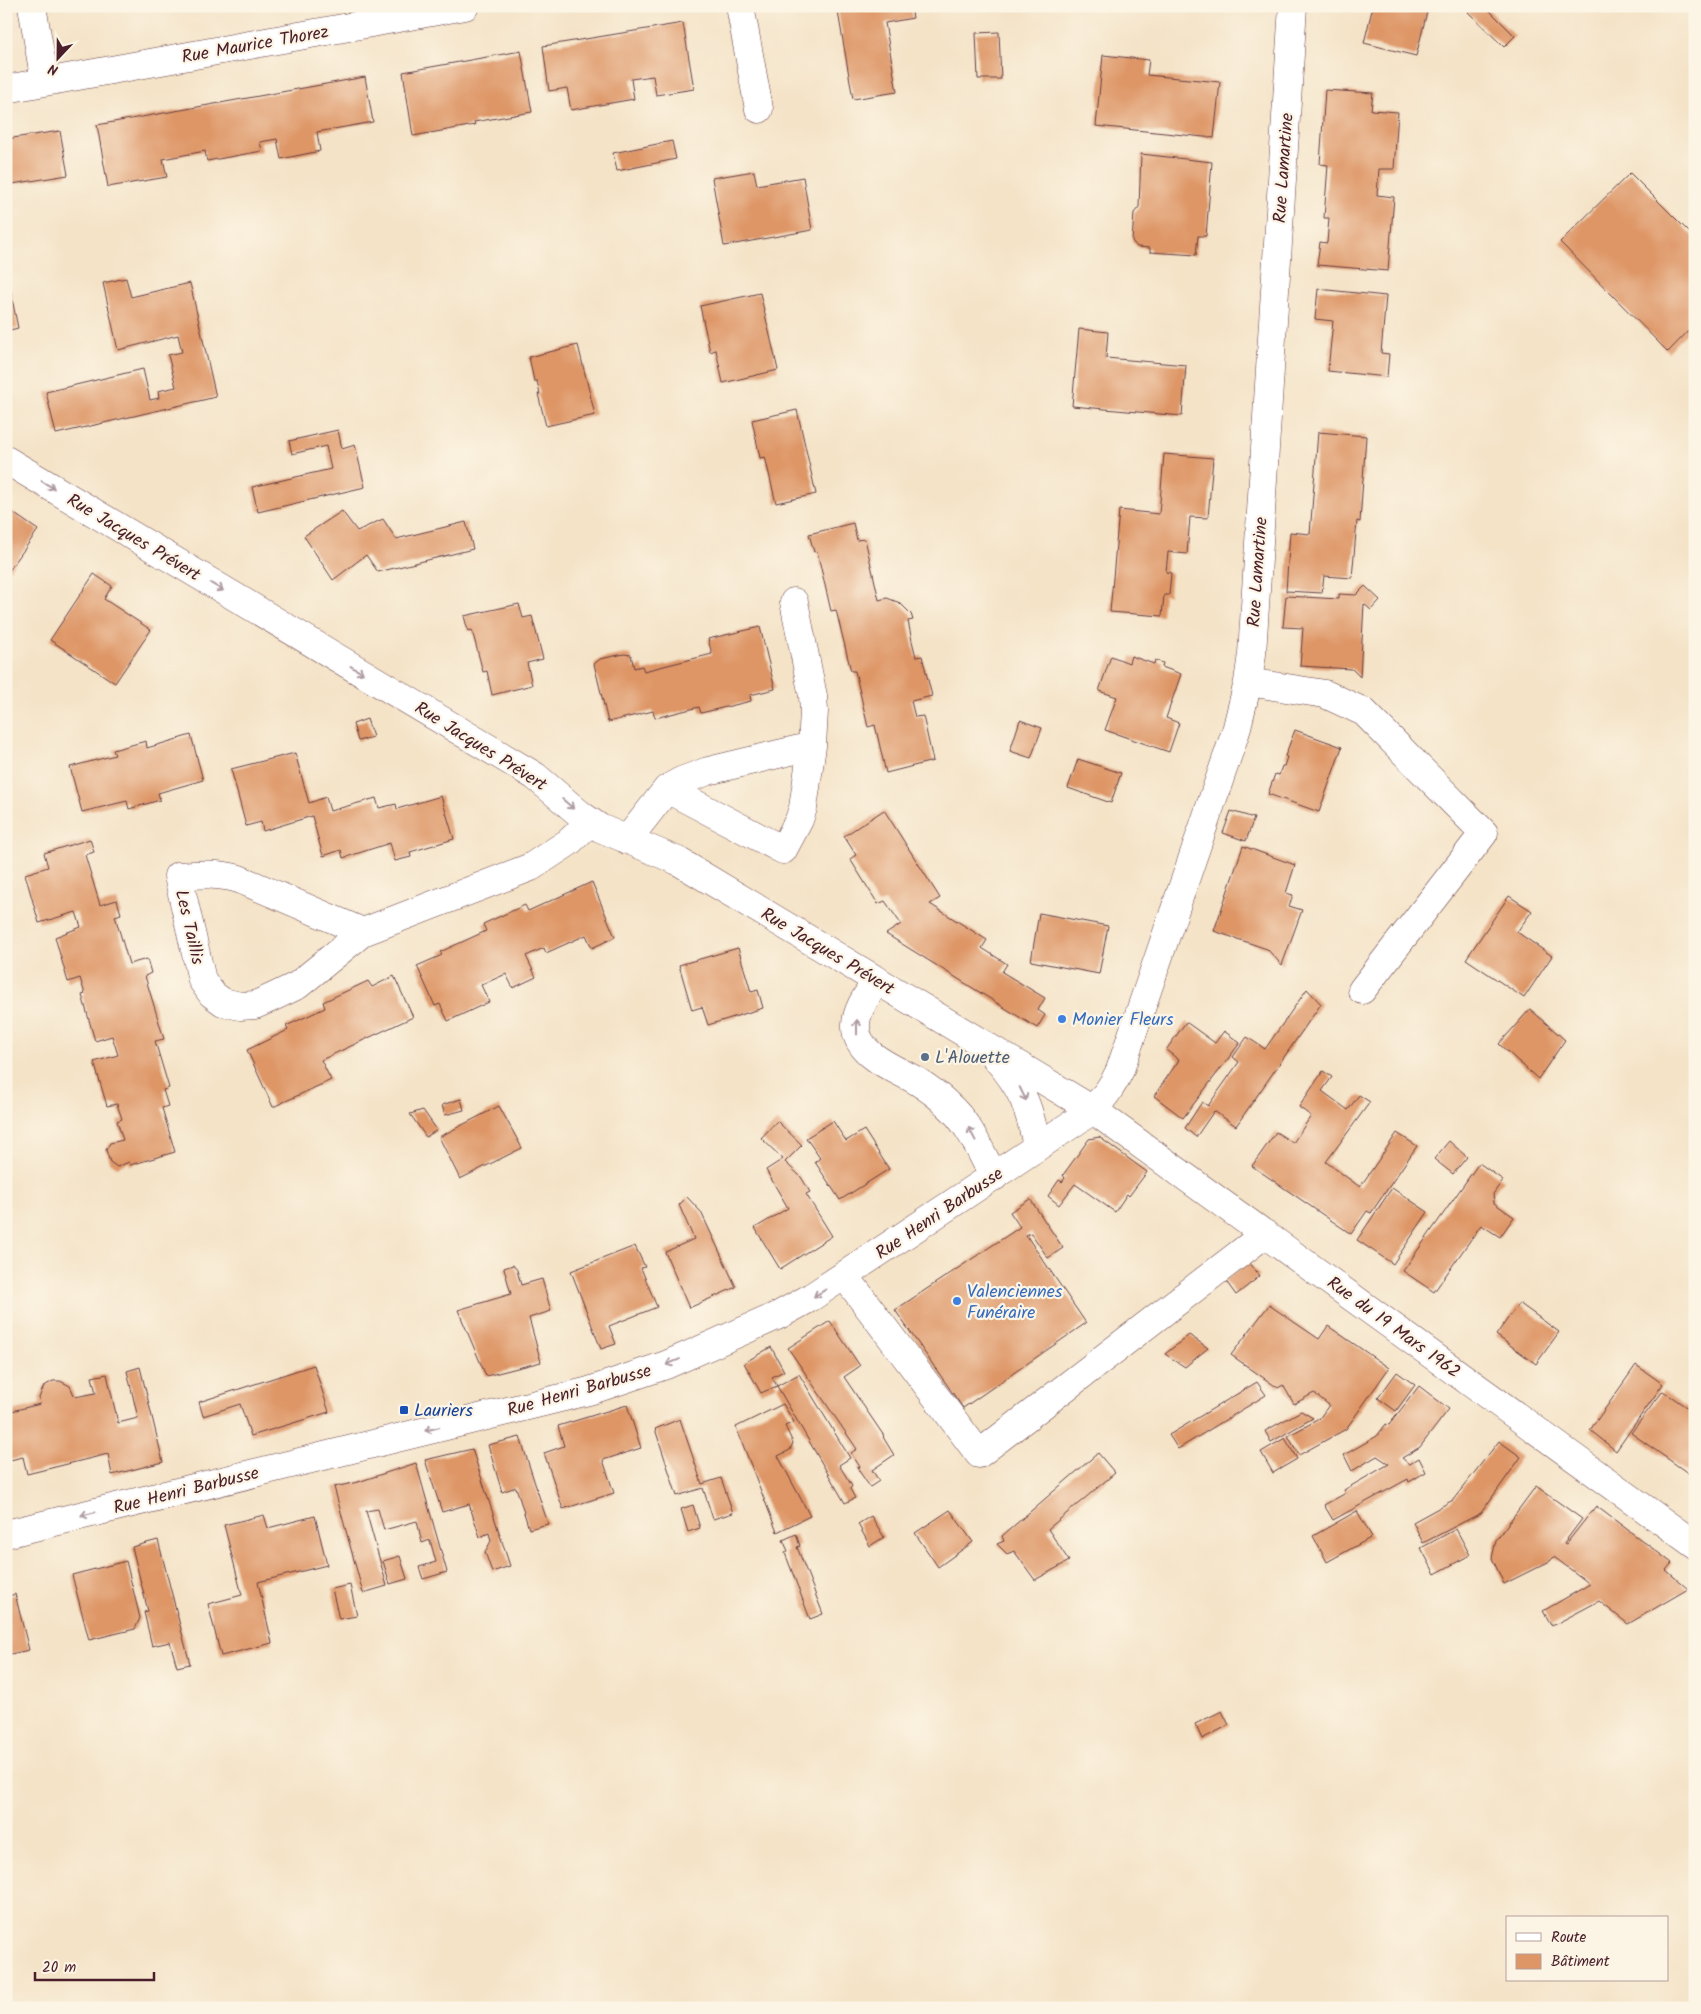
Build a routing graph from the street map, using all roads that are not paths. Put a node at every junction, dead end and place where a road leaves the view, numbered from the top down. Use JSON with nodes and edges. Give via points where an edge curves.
{"nodes":[{"id":1,"x":32,"y":6,"type":"edge"},
{"id":2,"x":465,"y":6,"type":"edge"},
{"id":3,"x":740,"y":6,"type":"edge"},
{"id":4,"x":1293,"y":6,"type":"edge"},
{"id":5,"x":45,"y":82,"type":"junction"},
{"id":6,"x":6,"y":89,"type":"edge"},
{"id":7,"x":759,"y":109,"type":"dead end"},
{"id":8,"x":6,"y":460,"type":"edge"},
{"id":9,"x":794,"y":602,"type":"dead end"},
{"id":10,"x":1248,"y":682,"type":"junction"},
{"id":11,"x":812,"y":746,"type":"junction"},
{"id":12,"x":668,"y":789,"type":"junction"},
{"id":13,"x":590,"y":822,"type":"junction"},
{"id":14,"x":627,"y":840,"type":"junction"},
{"id":15,"x":363,"y":932,"type":"junction"},
{"id":16,"x":877,"y":980,"type":"junction"},
{"id":17,"x":1362,"y":990,"type":"dead end"},
{"id":18,"x":982,"y":1042,"type":"junction"},
{"id":19,"x":1093,"y":1110,"type":"junction"},
{"id":20,"x":1037,"y":1146,"type":"junction"},
{"id":21,"x":994,"y":1177,"type":"junction"},
{"id":22,"x":1265,"y":1234,"type":"junction"},
{"id":23,"x":845,"y":1276,"type":"junction"},
{"id":24,"x":6,"y":1534,"type":"edge"},
{"id":25,"x":1695,"y":1545,"type":"edge"}],
"edges":[{"from":1,"to":5,"type":"street"},
{"from":2,"to":5,"type":"street","name":"Rue Maurice Thorez"},
{"from":3,"to":7,"type":"street"},
{"from":4,"to":10,"type":"street","name":"Rue Lamartine"},
{"from":5,"to":6,"type":"street","name":"Rue Maurice Thorez"},
{"from":8,"to":13,"type":"street","name":"Rue Jacques Prévert","one_way":true,"via":[[535,776]]},
{"from":9,"to":11,"type":"street","via":[[813,696]]},
{"from":10,"to":17,"type":"street","via":[[1325,694],[1364,712],[1484,833]]},
{"from":10,"to":19,"type":"street","name":"Rue Lamartine","via":[[1236,731],[1120,1070],[1113,1085]]},
{"from":11,"to":12,"type":"street","via":[[696,775]]},
{"from":11,"to":12,"type":"street","via":[[803,808],[783,850]]},
{"from":12,"to":14,"type":"street"},
{"from":13,"to":14,"type":"street","name":"Rue Jacques Prévert"},
{"from":13,"to":15,"type":"street","name":"Les Taillis","via":[[569,842],[531,867]]},
{"from":14,"to":16,"type":"street","name":"Rue Jacques Prévert","via":[[678,860]]},
{"from":15,"to":15,"type":"street","name":"Les Taillis","via":[[298,985],[255,1004],[240,1006],[223,1002],[202,980],[178,876],[204,873],[239,879]]},
{"from":16,"to":18,"type":"street","name":"Rue Jacques Prévert"},
{"from":21,"to":16,"type":"street","one_way":true,"via":[[969,1128],[959,1116],[934,1092],[872,1055],[859,1040],[856,1025],[859,1014]]},
{"from":18,"to":19,"type":"street","name":"Rue Jacques Prévert"},
{"from":18,"to":20,"type":"street","name":"Rue Jacques Prévert","one_way":true,"via":[[1021,1090]]},
{"from":19,"to":20,"type":"street","name":"Rue Henri Barbusse"},
{"from":19,"to":22,"type":"street","name":"Rue du 19 Mars 1962"},
{"from":20,"to":21,"type":"street","name":"Rue Henri Barbusse"},
{"from":21,"to":23,"type":"street","name":"Rue Henri Barbusse"},
{"from":22,"to":23,"type":"street","via":[[979,1454]]},
{"from":22,"to":25,"type":"street","name":"Rue du 19 Mars 1962"},
{"from":23,"to":24,"type":"street","name":"Rue Henri Barbusse","one_way":true,"via":[[779,1315],[666,1365],[589,1391]]}]}
